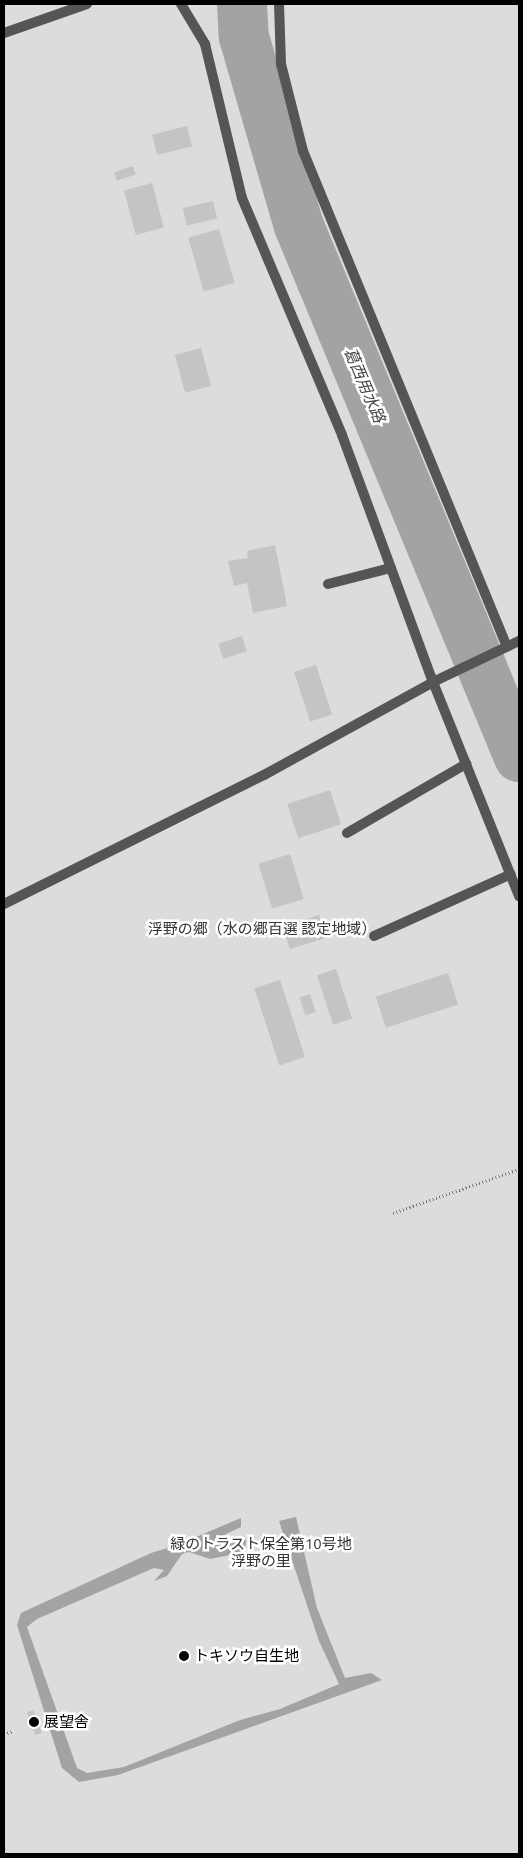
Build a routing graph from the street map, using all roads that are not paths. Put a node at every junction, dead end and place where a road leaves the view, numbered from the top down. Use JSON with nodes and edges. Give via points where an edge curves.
{"nodes":[{"id":1,"x":87,"y":4,"type":"edge"},
{"id":2,"x":181,"y":4,"type":"edge"},
{"id":3,"x":279,"y":4,"type":"edge"},
{"id":4,"x":4,"y":33,"type":"edge"},
{"id":5,"x":391,"y":568,"type":"junction"},
{"id":6,"x":328,"y":584,"type":"dead end"},
{"id":7,"x":519,"y":641,"type":"edge"},
{"id":8,"x":507,"y":647,"type":"junction"},
{"id":9,"x":433,"y":682,"type":"junction"},
{"id":10,"x":466,"y":764,"type":"junction"},
{"id":11,"x":347,"y":833,"type":"dead end"},
{"id":12,"x":510,"y":874,"type":"junction"},
{"id":13,"x":519,"y":896,"type":"edge"},
{"id":14,"x":4,"y":904,"type":"edge"},
{"id":15,"x":374,"y":936,"type":"dead end"}],
"edges":[{"from":1,"to":4,"type":"street"},
{"from":2,"to":5,"type":"street","via":[[205,44],[242,198],[342,436]]},
{"from":3,"to":8,"type":"street","via":[[281,64],[303,151]]},
{"from":5,"to":6,"type":"street"},
{"from":5,"to":9,"type":"street"},
{"from":7,"to":8,"type":"street"},
{"from":8,"to":9,"type":"street"},
{"from":9,"to":10,"type":"street"},
{"from":9,"to":14,"type":"street","via":[[264,775]]},
{"from":10,"to":11,"type":"street"},
{"from":10,"to":12,"type":"street"},
{"from":12,"to":13,"type":"street"},
{"from":12,"to":15,"type":"street"}]}
